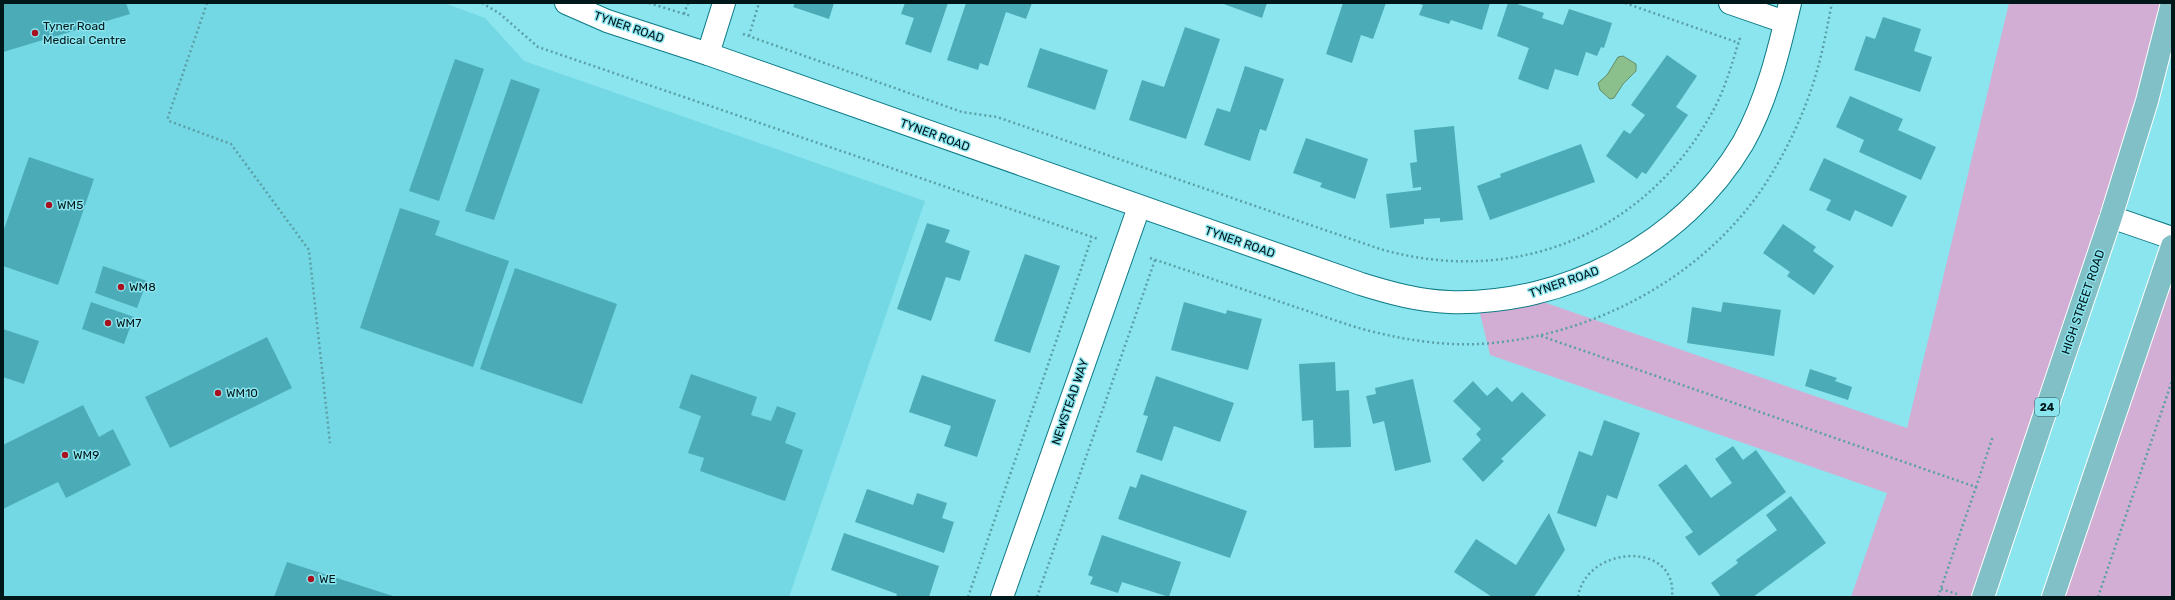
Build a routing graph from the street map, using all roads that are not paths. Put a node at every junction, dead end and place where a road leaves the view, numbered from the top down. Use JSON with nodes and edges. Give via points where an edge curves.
{"nodes":[{"id":1,"x":566,"y":3,"type":"edge"},
{"id":2,"x":724,"y":3,"type":"edge"},
{"id":3,"x":1730,"y":3,"type":"edge"},
{"id":4,"x":2172,"y":3,"type":"edge"},
{"id":5,"x":1788,"y":12,"type":"edge"},
{"id":6,"x":708,"y":54,"type":"junction"},
{"id":7,"x":1139,"y":207,"type":"junction"},
{"id":8,"x":2111,"y":217,"type":"junction"},
{"id":9,"x":2172,"y":238,"type":"edge"},
{"id":10,"x":2172,"y":246,"type":"edge"},
{"id":11,"x":1002,"y":597,"type":"edge"},
{"id":12,"x":1982,"y":597,"type":"edge"},
{"id":13,"x":2053,"y":597,"type":"edge"}],
"edges":[{"from":1,"to":6,"type":"street","name":"TYNER ROAD","via":[[607,21]]},
{"from":2,"to":6,"type":"street"},
{"from":3,"to":5,"type":"street"},
{"from":4,"to":8,"type":"main road","name":"HIGH STREET ROAD","number":"24","via":[[2147,101]]},
{"from":5,"to":7,"type":"street","name":"TYNER ROAD","via":[[1762,103],[1743,142],[1706,193],[1661,234],[1631,253],[1602,270],[1538,293],[1507,300],[1450,302],[1414,298],[1361,284]]},
{"from":6,"to":7,"type":"street","name":"TYNER ROAD"},
{"from":7,"to":11,"type":"street","name":"NEWSTEAD WAY"},
{"from":8,"to":9,"type":"street"},
{"from":8,"to":12,"type":"main road","name":"HIGH STREET ROAD","number":"24"},
{"from":10,"to":13,"type":"main road"}]}
